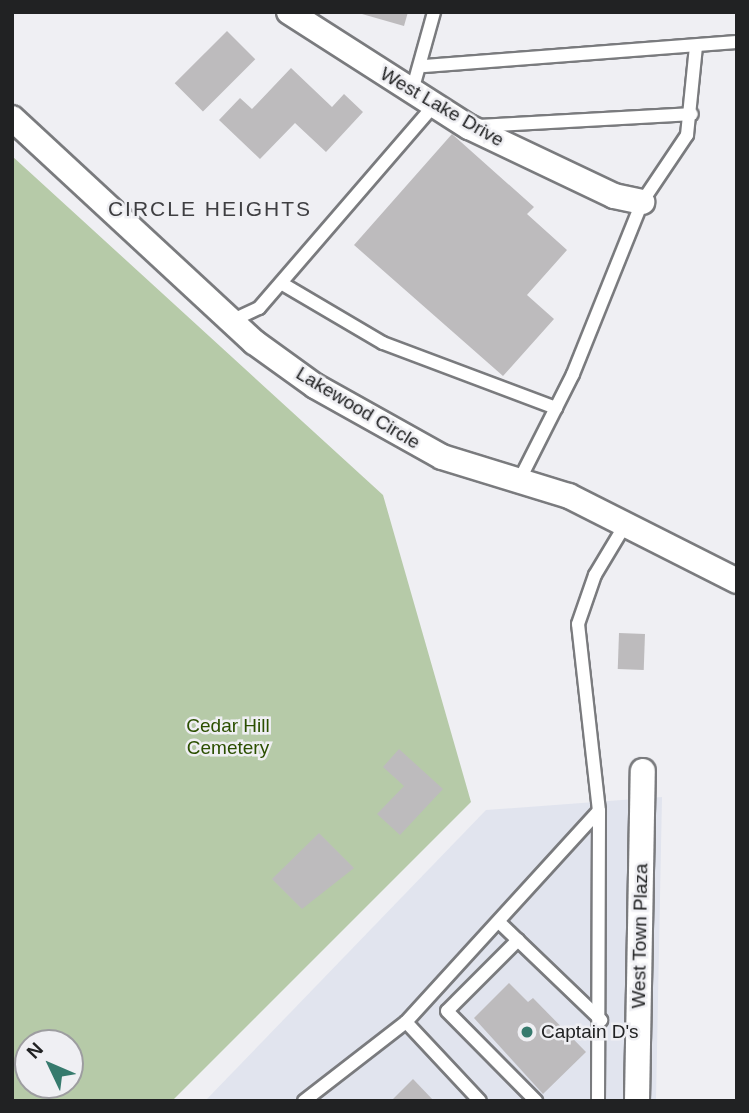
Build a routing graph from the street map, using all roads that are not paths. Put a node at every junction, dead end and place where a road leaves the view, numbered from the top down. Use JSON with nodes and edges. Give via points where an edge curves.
{"nodes":[{"id":1,"x":289,"y":12,"type":"edge"},
{"id":2,"x":434,"y":12,"type":"edge"},
{"id":3,"x":737,"y":42,"type":"edge"},
{"id":4,"x":696,"y":47,"type":"junction"},
{"id":5,"x":424,"y":66,"type":"junction"},
{"id":6,"x":412,"y":91,"type":"junction"},
{"id":7,"x":435,"y":105,"type":"junction"},
{"id":8,"x":692,"y":114,"type":"junction"},
{"id":9,"x":12,"y":118,"type":"edge"},
{"id":10,"x":469,"y":127,"type":"junction"},
{"id":11,"x":642,"y":202,"type":"junction"},
{"id":12,"x":281,"y":282,"type":"junction"},
{"id":13,"x":231,"y":321,"type":"junction"},
{"id":14,"x":556,"y":408,"type":"junction"},
{"id":15,"x":519,"y":481,"type":"junction"},
{"id":16,"x":625,"y":525,"type":"junction"},
{"id":17,"x":737,"y":581,"type":"edge"},
{"id":18,"x":643,"y":771,"type":"dead end"},
{"id":19,"x":599,"y":811,"type":"junction"},
{"id":20,"x":500,"y":924,"type":"junction"},
{"id":21,"x":518,"y":940,"type":"junction"},
{"id":22,"x":601,"y":1020,"type":"junction"},
{"id":23,"x":406,"y":1022,"type":"junction"},
{"id":24,"x":304,"y":1101,"type":"edge"},
{"id":25,"x":480,"y":1101,"type":"edge"},
{"id":26,"x":536,"y":1101,"type":"edge"},
{"id":27,"x":598,"y":1101,"type":"edge"},
{"id":28,"x":637,"y":1101,"type":"edge"}],
"edges":[{"from":1,"to":6,"type":"street","name":"West Lake Drive"},
{"from":2,"to":5,"type":"lane"},
{"from":3,"to":4,"type":"lane"},
{"from":4,"to":5,"type":"lane"},
{"from":4,"to":8,"type":"lane"},
{"from":5,"to":6,"type":"lane"},
{"from":6,"to":7,"type":"street","name":"West Lake Drive"},
{"from":7,"to":10,"type":"street","name":"West Lake Drive"},
{"from":7,"to":12,"type":"lane"},
{"from":8,"to":10,"type":"lane"},
{"from":8,"to":11,"type":"lane","via":[[687,135]]},
{"from":9,"to":13,"type":"street","name":"Lakewood Circle"},
{"from":10,"to":11,"type":"street","name":"West Lake Drive","via":[[614,196]]},
{"from":11,"to":14,"type":"lane"},
{"from":12,"to":13,"type":"lane","via":[[259,308]]},
{"from":12,"to":14,"type":"lane","via":[[383,343]]},
{"from":13,"to":15,"type":"street","name":"Lakewood Circle","via":[[315,387],[442,457]]},
{"from":14,"to":15,"type":"lane"},
{"from":15,"to":16,"type":"street","name":"Lakewood Circle","via":[[569,496]]},
{"from":16,"to":17,"type":"street","name":"Lakewood Circle"},
{"from":16,"to":19,"type":"lane","via":[[595,575],[578,624]]},
{"from":18,"to":28,"type":"street","name":"West Town Plaza"},
{"from":19,"to":20,"type":"lane"},
{"from":19,"to":22,"type":"lane"},
{"from":20,"to":21,"type":"lane"},
{"from":20,"to":23,"type":"lane"},
{"from":21,"to":22,"type":"lane"},
{"from":21,"to":26,"type":"lane","via":[[447,1011]]},
{"from":22,"to":27,"type":"lane"},
{"from":23,"to":24,"type":"lane"},
{"from":23,"to":25,"type":"lane"}]}
